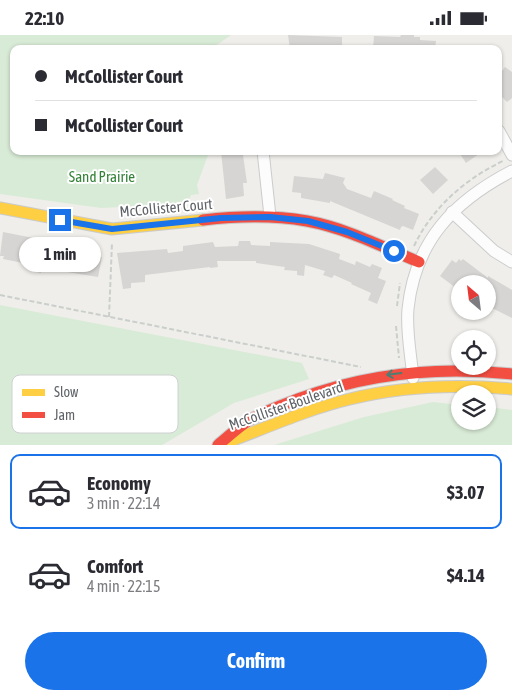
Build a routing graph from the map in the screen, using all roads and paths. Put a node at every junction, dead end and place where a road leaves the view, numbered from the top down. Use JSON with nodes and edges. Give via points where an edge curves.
{"nodes":[{"id":1,"x":502,"y":137,"type":"edge"},
{"id":2,"x":263,"y":155,"type":"edge"},
{"id":3,"x":512,"y":155,"type":"edge"},
{"id":4,"x":512,"y":171,"type":"edge"},
{"id":5,"x":0,"y":209,"type":"edge"},
{"id":6,"x":452,"y":212,"type":"junction"},
{"id":7,"x":270,"y":217,"type":"junction"},
{"id":8,"x":112,"y":240,"type":"dead end"},
{"id":9,"x":419,"y":262,"type":"junction"},
{"id":10,"x":512,"y":262,"type":"edge"},
{"id":11,"x":0,"y":295,"type":"edge"},
{"id":12,"x":109,"y":317,"type":"junction"},
{"id":13,"x":362,"y":367,"type":"dead end"},
{"id":14,"x":412,"y":371,"type":"junction"},
{"id":15,"x":512,"y":374,"type":"edge"},
{"id":16,"x":414,"y":388,"type":"junction"},
{"id":17,"x":512,"y":389,"type":"edge"},
{"id":18,"x":219,"y":445,"type":"edge"}],
"edges":[{"from":1,"to":3,"type":"street"},
{"from":2,"to":7,"type":"street"},
{"from":4,"to":6,"type":"street","via":[[472,194]]},
{"from":5,"to":7,"type":"street","name":"McCollister Court","via":[[112,229],[221,218]]},
{"from":6,"to":9,"type":"street"},
{"from":6,"to":10,"type":"street","via":[[494,251]]},
{"from":7,"to":9,"type":"street","name":"McCollister Court","via":[[308,221],[347,232]]},
{"from":8,"to":12,"type":"path"},
{"from":9,"to":14,"type":"street","via":[[408,309]]},
{"from":11,"to":12,"type":"path"},
{"from":12,"to":13,"type":"path"},
{"from":14,"to":15,"type":"street","name":"McCollister Boulevard"},
{"from":14,"to":16,"type":"street"},
{"from":14,"to":18,"type":"street","name":"McCollister Boulevard","one_way":true,"via":[[376,375],[321,389],[243,424]]},
{"from":16,"to":17,"type":"street","name":"McCollister Boulevard"},
{"from":16,"to":18,"type":"street","name":"McCollister Boulevard","via":[[375,393],[325,406]]}]}
